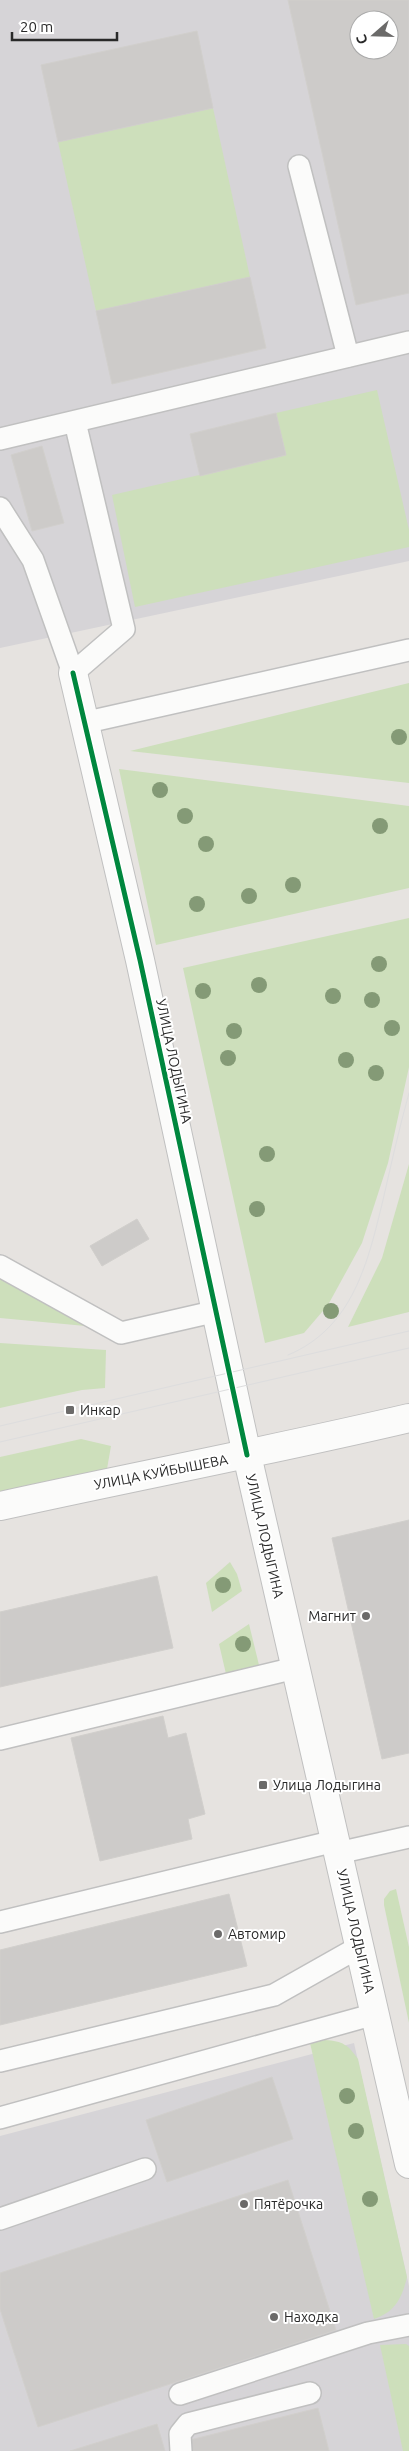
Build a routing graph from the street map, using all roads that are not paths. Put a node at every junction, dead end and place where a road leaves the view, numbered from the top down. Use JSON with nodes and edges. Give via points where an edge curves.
{"nodes":[{"id":1,"x":299,"y":166,"type":"dead end"},
{"id":2,"x":409,"y":342,"type":"edge"},
{"id":3,"x":348,"y":356,"type":"junction"},
{"id":4,"x":74,"y":422,"type":"junction"},
{"id":5,"x":0,"y":439,"type":"edge"},
{"id":6,"x":0,"y":508,"type":"edge"},
{"id":7,"x":409,"y":650,"type":"edge"},
{"id":8,"x":73,"y":674,"type":"junction"},
{"id":9,"x":84,"y":723,"type":"junction"},
{"id":10,"x":0,"y":1266,"type":"edge"},
{"id":11,"x":217,"y":1311,"type":"junction"},
{"id":12,"x":409,"y":1418,"type":"edge"},
{"id":13,"x":246,"y":1455,"type":"junction"},
{"id":14,"x":0,"y":1506,"type":"edge"},
{"id":15,"x":295,"y":1668,"type":"junction"},
{"id":16,"x":0,"y":1739,"type":"edge"},
{"id":17,"x":409,"y":1837,"type":"edge"},
{"id":18,"x":337,"y":1847,"type":"junction"},
{"id":19,"x":0,"y":1922,"type":"edge"},
{"id":20,"x":359,"y":1947,"type":"junction"},
{"id":21,"x":375,"y":2014,"type":"junction"},
{"id":22,"x":0,"y":2061,"type":"edge"},
{"id":23,"x":0,"y":2118,"type":"edge"},
{"id":24,"x":409,"y":2164,"type":"edge"},
{"id":25,"x":145,"y":2169,"type":"dead end"},
{"id":26,"x":0,"y":2219,"type":"edge"},
{"id":27,"x":409,"y":2325,"type":"edge"},
{"id":28,"x":310,"y":2393,"type":"dead end"},
{"id":29,"x":180,"y":2394,"type":"dead end"},
{"id":30,"x":181,"y":2451,"type":"edge"}],
"edges":[{"from":1,"to":3,"type":"lane"},
{"from":2,"to":3,"type":"lane"},
{"from":3,"to":4,"type":"lane"},
{"from":4,"to":5,"type":"lane"},
{"from":4,"to":8,"type":"lane","via":[[124,629]]},
{"from":6,"to":8,"type":"lane","via":[[33,560]]},
{"from":7,"to":9,"type":"lane"},
{"from":8,"to":9,"type":"main road","name":"УЛИЦА ЛОДЫГИНА"},
{"from":9,"to":11,"type":"main road","name":"УЛИЦА ЛОДЫГИНА"},
{"from":10,"to":11,"type":"lane","via":[[122,1333]]},
{"from":11,"to":13,"type":"main road","name":"УЛИЦА ЛОДЫГИНА"},
{"from":12,"to":13,"type":"main road","name":"УЛИЦА КУЙБЫШЕВА"},
{"from":13,"to":14,"type":"main road","name":"УЛИЦА КУЙБЫШЕВА"},
{"from":13,"to":15,"type":"main road","name":"УЛИЦА ЛОДЫГИНА"},
{"from":15,"to":16,"type":"lane"},
{"from":15,"to":18,"type":"main road","name":"УЛИЦА ЛОДЫГИНА"},
{"from":17,"to":18,"type":"lane"},
{"from":18,"to":19,"type":"lane"},
{"from":18,"to":20,"type":"main road","name":"УЛИЦА ЛОДЫГИНА"},
{"from":20,"to":21,"type":"main road","name":"УЛИЦА ЛОДЫГИНА"},
{"from":20,"to":22,"type":"lane","via":[[274,1995]]},
{"from":21,"to":23,"type":"lane"},
{"from":21,"to":24,"type":"main road","name":"УЛИЦА ЛОДЫГИНА"},
{"from":25,"to":26,"type":"lane"},
{"from":27,"to":29,"type":"lane","via":[[368,2333]]},
{"from":28,"to":30,"type":"lane","via":[[188,2424],[180,2434]]}]}
